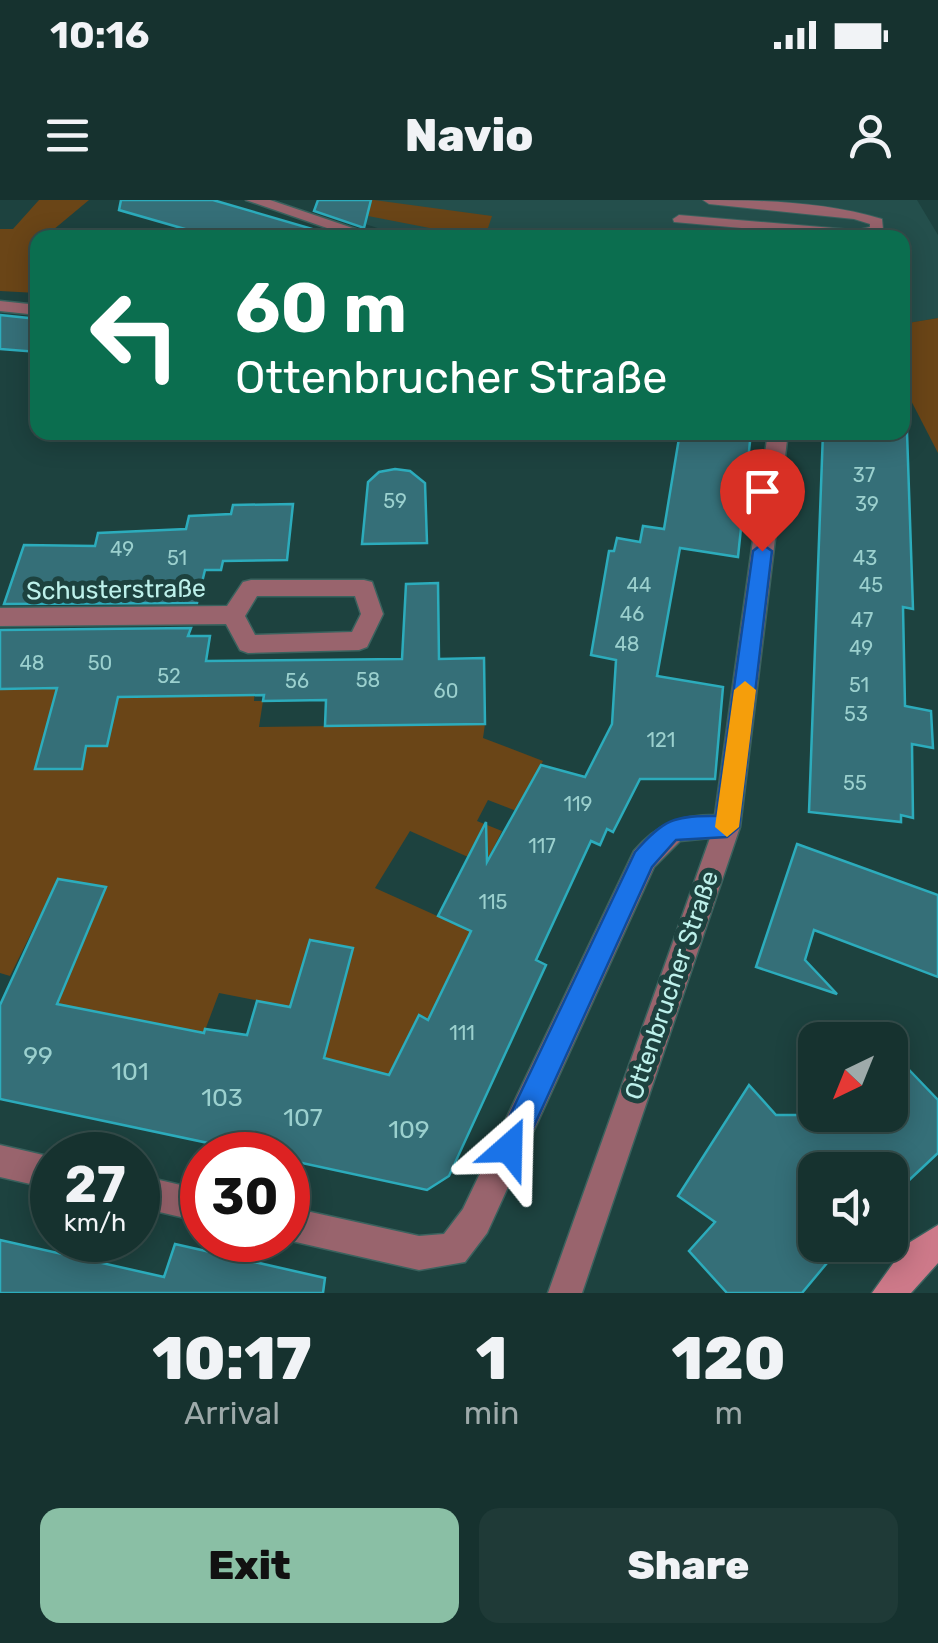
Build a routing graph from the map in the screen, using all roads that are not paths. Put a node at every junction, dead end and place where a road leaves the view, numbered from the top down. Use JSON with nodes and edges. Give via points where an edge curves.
{"nodes":[{"id":1,"x":254,"y":200,"type":"edge"},
{"id":2,"x":709,"y":200,"type":"edge"},
{"id":3,"x":678,"y":219,"type":"dead end"},
{"id":4,"x":349,"y":230,"type":"edge"},
{"id":5,"x":809,"y":230,"type":"edge"},
{"id":6,"x":872,"y":230,"type":"edge"},
{"id":7,"x":0,"y":306,"type":"edge"},
{"id":8,"x":30,"y":309,"type":"edge"},
{"id":9,"x":777,"y":440,"type":"edge"},
{"id":10,"x":233,"y":615,"type":"junction"},
{"id":11,"x":0,"y":618,"type":"edge"},
{"id":12,"x":727,"y":827,"type":"junction"},
{"id":13,"x":0,"y":1161,"type":"edge"},
{"id":14,"x":30,"y":1168,"type":"edge"},
{"id":15,"x":310,"y":1229,"type":"edge"},
{"id":16,"x":938,"y":1242,"type":"edge"},
{"id":17,"x":565,"y":1293,"type":"edge"},
{"id":18,"x":889,"y":1293,"type":"edge"}],
"edges":[{"from":1,"to":4,"type":"street"},
{"from":2,"to":6,"type":"lane","via":[[855,215],[877,222]]},
{"from":3,"to":5,"type":"lane"},
{"from":7,"to":8,"type":"street"},
{"from":9,"to":12,"type":"street","name":"Ottenbrucher Straße"},
{"from":10,"to":10,"type":"street","name":"Schusterstraße","via":[[248,644],[359,642],[372,614],[364,588],[252,588]]},
{"from":10,"to":11,"type":"street","name":"Schusterstraße"},
{"from":12,"to":15,"type":"street","via":[[668,832],[644,859],[475,1221],[453,1250],[418,1253]]},
{"from":12,"to":17,"type":"street","name":"Ottenbrucher Straße"},
{"from":13,"to":14,"type":"street"},
{"from":16,"to":18,"type":"main road"}]}
